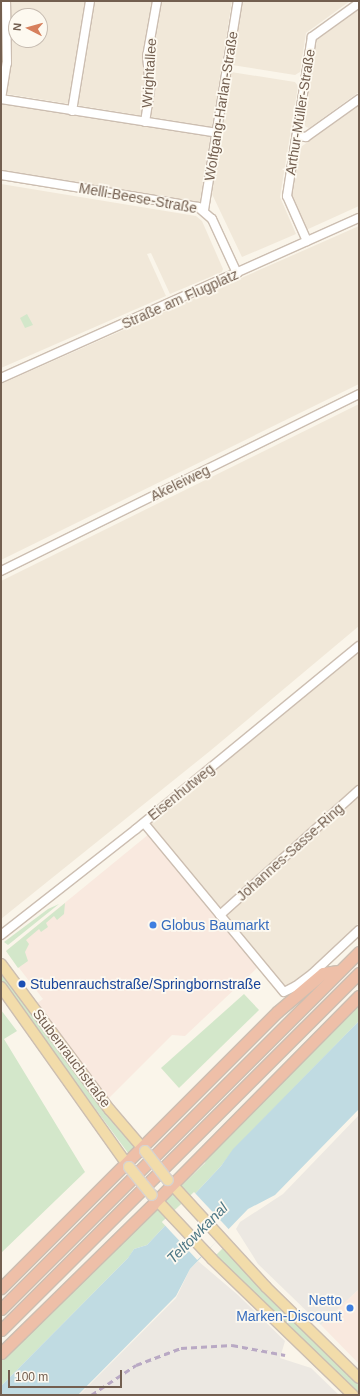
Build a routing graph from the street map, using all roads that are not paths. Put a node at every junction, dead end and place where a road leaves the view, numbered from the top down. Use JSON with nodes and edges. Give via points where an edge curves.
{"nodes":[{"id":1,"x":6,"y":1,"type":"edge"},
{"id":2,"x":90,"y":1,"type":"edge"},
{"id":3,"x":157,"y":1,"type":"edge"},
{"id":4,"x":238,"y":1,"type":"edge"},
{"id":5,"x":359,"y":3,"type":"edge"},
{"id":6,"x":1,"y":99,"type":"edge"},
{"id":7,"x":359,"y":99,"type":"edge"},
{"id":8,"x":72,"y":111,"type":"junction"},
{"id":9,"x":145,"y":122,"type":"junction"},
{"id":10,"x":217,"y":133,"type":"junction"},
{"id":11,"x":297,"y":136,"type":"junction"},
{"id":12,"x":1,"y":175,"type":"edge"},
{"id":13,"x":204,"y":210,"type":"junction"},
{"id":14,"x":359,"y":218,"type":"edge"},
{"id":15,"x":307,"y":241,"type":"junction"},
{"id":16,"x":237,"y":274,"type":"junction"},
{"id":17,"x":1,"y":378,"type":"edge"},
{"id":18,"x":359,"y":394,"type":"edge"},
{"id":19,"x":1,"y":571,"type":"edge"},
{"id":20,"x":359,"y":646,"type":"edge"},
{"id":21,"x":359,"y":790,"type":"edge"},
{"id":22,"x":144,"y":822,"type":"junction"},
{"id":23,"x":220,"y":915,"type":"junction"},
{"id":24,"x":359,"y":930,"type":"edge"},
{"id":25,"x":1,"y":935,"type":"edge"},
{"id":26,"x":359,"y":952,"type":"edge"},
{"id":27,"x":1,"y":964,"type":"edge"},
{"id":28,"x":339,"y":971,"type":"junction"},
{"id":29,"x":359,"y":973,"type":"edge"},
{"id":30,"x":1,"y":987,"type":"edge"},
{"id":31,"x":359,"y":996,"type":"edge"},
{"id":32,"x":143,"y":1149,"type":"junction"},
{"id":33,"x":127,"y":1164,"type":"junction"},
{"id":34,"x":170,"y":1183,"type":"junction"},
{"id":35,"x":158,"y":1202,"type":"junction"},
{"id":36,"x":1,"y":1288,"type":"edge"},
{"id":37,"x":1,"y":1309,"type":"edge"},
{"id":38,"x":1,"y":1330,"type":"edge"},
{"id":39,"x":1,"y":1353,"type":"edge"},
{"id":40,"x":359,"y":1378,"type":"edge"},
{"id":41,"x":353,"y":1395,"type":"edge"}],
"edges":[{"from":1,"to":6,"type":"street","name":"Wrightallee","via":[[7,63]]},
{"from":2,"to":8,"type":"street"},
{"from":3,"to":9,"type":"street","name":"Wrightallee","via":[[147,57],[150,89]]},
{"from":4,"to":10,"type":"street","name":"Wolfgang-Harlan-Straße"},
{"from":5,"to":11,"type":"street","name":"Arthur-Müller-Straße","via":[[312,37]]},
{"from":6,"to":8,"type":"street","name":"Wrightallee"},
{"from":7,"to":11,"type":"street","via":[[306,138]]},
{"from":8,"to":9,"type":"street","name":"Wrightallee"},
{"from":9,"to":10,"type":"street","name":"Wrightallee"},
{"from":10,"to":13,"type":"street","name":"Wolfgang-Harlan-Straße"},
{"from":11,"to":15,"type":"street","name":"Arthur-Müller-Straße","via":[[287,196]]},
{"from":12,"to":13,"type":"street","name":"Melli-Beese-Straße"},
{"from":13,"to":16,"type":"street","name":"Melli-Beese-Straße","via":[[212,219]]},
{"from":14,"to":15,"type":"street","name":"Straße am Flugplatz"},
{"from":15,"to":16,"type":"street","name":"Straße am Flugplatz"},
{"from":16,"to":17,"type":"street","name":"Straße am Flugplatz"},
{"from":18,"to":19,"type":"street","name":"Akeleiweg"},
{"from":20,"to":22,"type":"street","name":"Eisenhutweg"},
{"from":21,"to":23,"type":"street","name":"Johannes-Sasse-Ring"},
{"from":22,"to":23,"type":"street"},
{"from":22,"to":25,"type":"street","name":"Eisenhutweg"},
{"from":23,"to":24,"type":"street","via":[[284,992],[312,974]]},
{"from":26,"to":28,"type":"highway"},
{"from":27,"to":32,"type":"main road","name":"Stubenrauchstraße","via":[[110,1110]]},
{"from":28,"to":32,"type":"highway","via":[[323,974],[277,1012]]},
{"from":28,"to":37,"type":"highway"},
{"from":29,"to":38,"type":"highway"},
{"from":30,"to":33,"type":"main road","name":"Stubenrauchstraße"},
{"from":31,"to":34,"type":"highway"},
{"from":32,"to":33,"type":"highway"},
{"from":32,"to":34,"type":"main road","name":"Stubenrauchstraße","bridge":true},
{"from":33,"to":35,"type":"main road","name":"Stubenrauchstraße","bridge":true},
{"from":33,"to":36,"type":"highway"},
{"from":34,"to":35,"type":"highway"},
{"from":34,"to":40,"type":"main road","via":[[271,1292]]},
{"from":35,"to":39,"type":"highway"},
{"from":35,"to":41,"type":"main road","name":"Stubenrauchstraße","via":[[212,1259]]}]}
